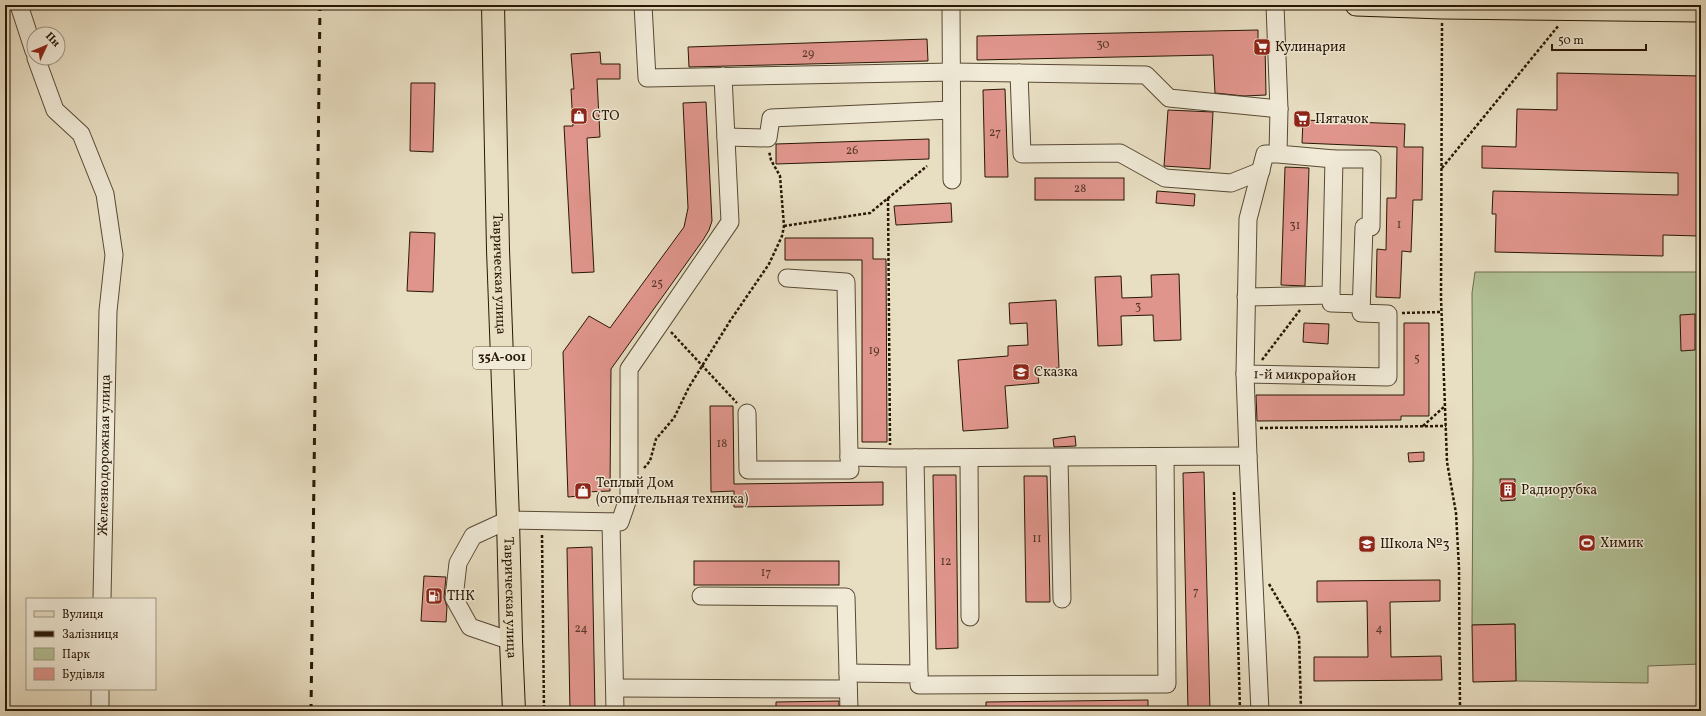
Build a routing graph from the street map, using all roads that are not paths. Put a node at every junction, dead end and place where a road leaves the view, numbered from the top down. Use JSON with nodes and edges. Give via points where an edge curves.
{"nodes":[{"id":1,"x":19,"y":5,"type":"edge"},
{"id":2,"x":493,"y":5,"type":"edge"},
{"id":3,"x":643,"y":5,"type":"edge"},
{"id":4,"x":951,"y":5,"type":"edge"},
{"id":5,"x":1276,"y":5,"type":"edge"},
{"id":6,"x":1356,"y":5,"type":"edge"},
{"id":7,"x":1513,"y":7,"type":"edge"},
{"id":8,"x":1701,"y":11,"type":"edge"},
{"id":9,"x":26,"y":26,"type":"edge"},
{"id":10,"x":39,"y":66,"type":"edge"},
{"id":11,"x":952,"y":72,"type":"junction"},
{"id":12,"x":1019,"y":73,"type":"junction"},
{"id":13,"x":723,"y":76,"type":"junction"},
{"id":14,"x":1279,"y":109,"type":"junction"},
{"id":15,"x":951,"y":110,"type":"junction"},
{"id":16,"x":726,"y":137,"type":"junction"},
{"id":17,"x":1278,"y":154,"type":"junction"},
{"id":18,"x":1334,"y":159,"type":"junction"},
{"id":19,"x":1261,"y":171,"type":"junction"},
{"id":20,"x":952,"y":180,"type":"dead end"},
{"id":21,"x":787,"y":278,"type":"dead end"},
{"id":22,"x":1331,"y":295,"type":"junction"},
{"id":23,"x":1246,"y":297,"type":"junction"},
{"id":24,"x":1361,"y":304,"type":"junction"},
{"id":25,"x":1248,"y":374,"type":"junction"},
{"id":26,"x":747,"y":414,"type":"road end"},
{"id":27,"x":849,"y":456,"type":"junction"},
{"id":28,"x":1248,"y":456,"type":"junction"},
{"id":29,"x":1165,"y":457,"type":"junction"},
{"id":30,"x":915,"y":458,"type":"junction"},
{"id":31,"x":969,"y":458,"type":"junction"},
{"id":32,"x":1059,"y":458,"type":"junction"},
{"id":33,"x":508,"y":520,"type":"junction"},
{"id":34,"x":611,"y":522,"type":"junction"},
{"id":35,"x":701,"y":596,"type":"dead end"},
{"id":36,"x":102,"y":598,"type":"edge"},
{"id":37,"x":1062,"y":598,"type":"dead end"},
{"id":38,"x":970,"y":617,"type":"dead end"},
{"id":39,"x":510,"y":641,"type":"junction"},
{"id":40,"x":919,"y":674,"type":"junction"},
{"id":41,"x":848,"y":681,"type":"junction"},
{"id":42,"x":615,"y":688,"type":"junction"},
{"id":43,"x":100,"y":690,"type":"edge"},
{"id":44,"x":100,"y":711,"type":"edge"},
{"id":45,"x":514,"y":711,"type":"edge"},
{"id":46,"x":615,"y":711,"type":"edge"},
{"id":47,"x":849,"y":711,"type":"edge"},
{"id":48,"x":1260,"y":711,"type":"edge"}],
"edges":[{"from":1,"to":9,"type":"street"},
{"from":2,"to":33,"type":"highway","name":"Таврическая улица","number":"35А-001","via":[[498,250]]},
{"from":3,"to":13,"type":"street","via":[[647,78]]},
{"from":4,"to":11,"type":"street"},
{"from":5,"to":14,"type":"street"},
{"from":6,"to":7,"type":"main road"},
{"from":7,"to":8,"type":"main road"},
{"from":10,"to":36,"type":"street","name":"Железнодорожная улица","via":[[55,110],[81,134],[105,194],[114,255],[108,311]]},
{"from":11,"to":12,"type":"street"},
{"from":11,"to":13,"type":"street"},
{"from":11,"to":15,"type":"street"},
{"from":12,"to":14,"type":"street","via":[[1146,75],[1169,98]]},
{"from":12,"to":19,"type":"street","via":[[1022,154],[1120,153],[1164,178],[1231,183]]},
{"from":13,"to":16,"type":"street"},
{"from":14,"to":17,"type":"street"},
{"from":15,"to":16,"type":"street","via":[[771,118],[768,138]]},
{"from":15,"to":20,"type":"street"},
{"from":16,"to":34,"type":"street","via":[[730,222],[629,369],[629,496],[620,522]]},
{"from":17,"to":18,"type":"street"},
{"from":17,"to":19,"type":"street","name":"1-й микрорайон","via":[[1265,154]]},
{"from":18,"to":22,"type":"street"},
{"from":18,"to":24,"type":"street","via":[[1372,159],[1371,227],[1364,227]]},
{"from":19,"to":23,"type":"street","name":"1-й микрорайон","via":[[1248,218]]},
{"from":21,"to":27,"type":"street","via":[[846,282]]},
{"from":22,"to":23,"type":"street"},
{"from":22,"to":24,"type":"street","via":[[1331,303]]},
{"from":23,"to":25,"type":"street","name":"1-й микрорайон"},
{"from":24,"to":25,"type":"street","name":"1-й микрорайон","via":[[1361,313],[1388,314],[1388,377]]},
{"from":25,"to":28,"type":"street"},
{"from":26,"to":27,"type":"street","via":[[748,470],[850,470]]},
{"from":27,"to":30,"type":"street"},
{"from":28,"to":29,"type":"street"},
{"from":28,"to":48,"type":"street"},
{"from":29,"to":32,"type":"street"},
{"from":29,"to":40,"type":"street","via":[[1167,684],[919,685]]},
{"from":30,"to":31,"type":"street"},
{"from":30,"to":40,"type":"street"},
{"from":31,"to":32,"type":"street"},
{"from":31,"to":38,"type":"street"},
{"from":32,"to":37,"type":"street"},
{"from":33,"to":34,"type":"street"},
{"from":33,"to":39,"type":"highway","name":"Таврическая улица","number":"35А-001"},
{"from":33,"to":39,"type":"street","via":[[473,536],[458,563],[454,598],[470,628]]},
{"from":34,"to":42,"type":"street"},
{"from":35,"to":41,"type":"street","via":[[846,597]]},
{"from":39,"to":45,"type":"highway","name":"Таврическая улица","number":"35А-001"},
{"from":40,"to":41,"type":"street"},
{"from":41,"to":42,"type":"street"},
{"from":41,"to":47,"type":"street"},
{"from":42,"to":46,"type":"street"},
{"from":43,"to":44,"type":"street"}]}
